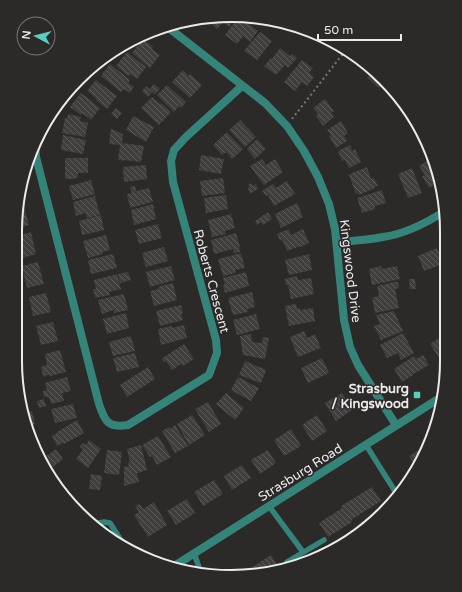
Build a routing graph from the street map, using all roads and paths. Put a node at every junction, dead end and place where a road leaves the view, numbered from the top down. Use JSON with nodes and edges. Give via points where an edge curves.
{"nodes":[{"id":1,"x":173,"y":30,"type":"edge"},
{"id":2,"x":343,"y":54,"type":"edge"},
{"id":3,"x":242,"y":86,"type":"junction"},
{"id":4,"x":286,"y":126,"type":"junction"},
{"id":5,"x":36,"y":155,"type":"edge"},
{"id":6,"x":440,"y":214,"type":"edge"},
{"id":7,"x":337,"y":242,"type":"junction"},
{"id":8,"x":436,"y":400,"type":"edge"},
{"id":9,"x":396,"y":425,"type":"junction"},
{"id":10,"x":366,"y":445,"type":"junction"},
{"id":11,"x":395,"y":491,"type":"edge"},
{"id":12,"x":269,"y":506,"type":"junction"},
{"id":13,"x":99,"y":523,"type":"edge"},
{"id":14,"x":120,"y":538,"type":"edge"},
{"id":15,"x":324,"y":540,"type":"dead end"},
{"id":16,"x":303,"y":552,"type":"junction"},
{"id":17,"x":194,"y":553,"type":"junction"},
{"id":18,"x":287,"y":562,"type":"dead end"},
{"id":19,"x":180,"y":564,"type":"edge"},
{"id":20,"x":199,"y":567,"type":"edge"}],
"edges":[{"from":1,"to":3,"type":"street","name":"Kingswood Drive"},
{"from":2,"to":4,"type":"path"},
{"from":3,"to":4,"type":"street","name":"Kingswood Drive","via":[[264,103]]},
{"from":3,"to":5,"type":"street","name":"Roberts Crescent","via":[[186,136],[174,150],[171,161],[173,182],[216,340],[217,353],[209,375],[128,425],[112,425],[103,416]]},
{"from":4,"to":7,"type":"street","name":"Kingswood Drive","via":[[318,177],[329,204]]},
{"from":6,"to":7,"type":"street","via":[[405,231],[384,237]]},
{"from":7,"to":9,"type":"street","name":"Kingswood Drive","via":[[344,320],[350,347],[358,365]]},
{"from":8,"to":9,"type":"street","name":"Strasburg Road"},
{"from":9,"to":10,"type":"street","name":"Strasburg Road"},
{"from":10,"to":11,"type":"lane"},
{"from":10,"to":12,"type":"street","name":"Strasburg Road"},
{"from":12,"to":16,"type":"lane"},
{"from":12,"to":17,"type":"street","name":"Strasburg Road"},
{"from":13,"to":14,"type":"lane","via":[[110,523]]},
{"from":15,"to":16,"type":"lane"},
{"from":16,"to":18,"type":"lane"},
{"from":17,"to":19,"type":"street","name":"Strasburg Road"},
{"from":17,"to":20,"type":"lane"}]}
